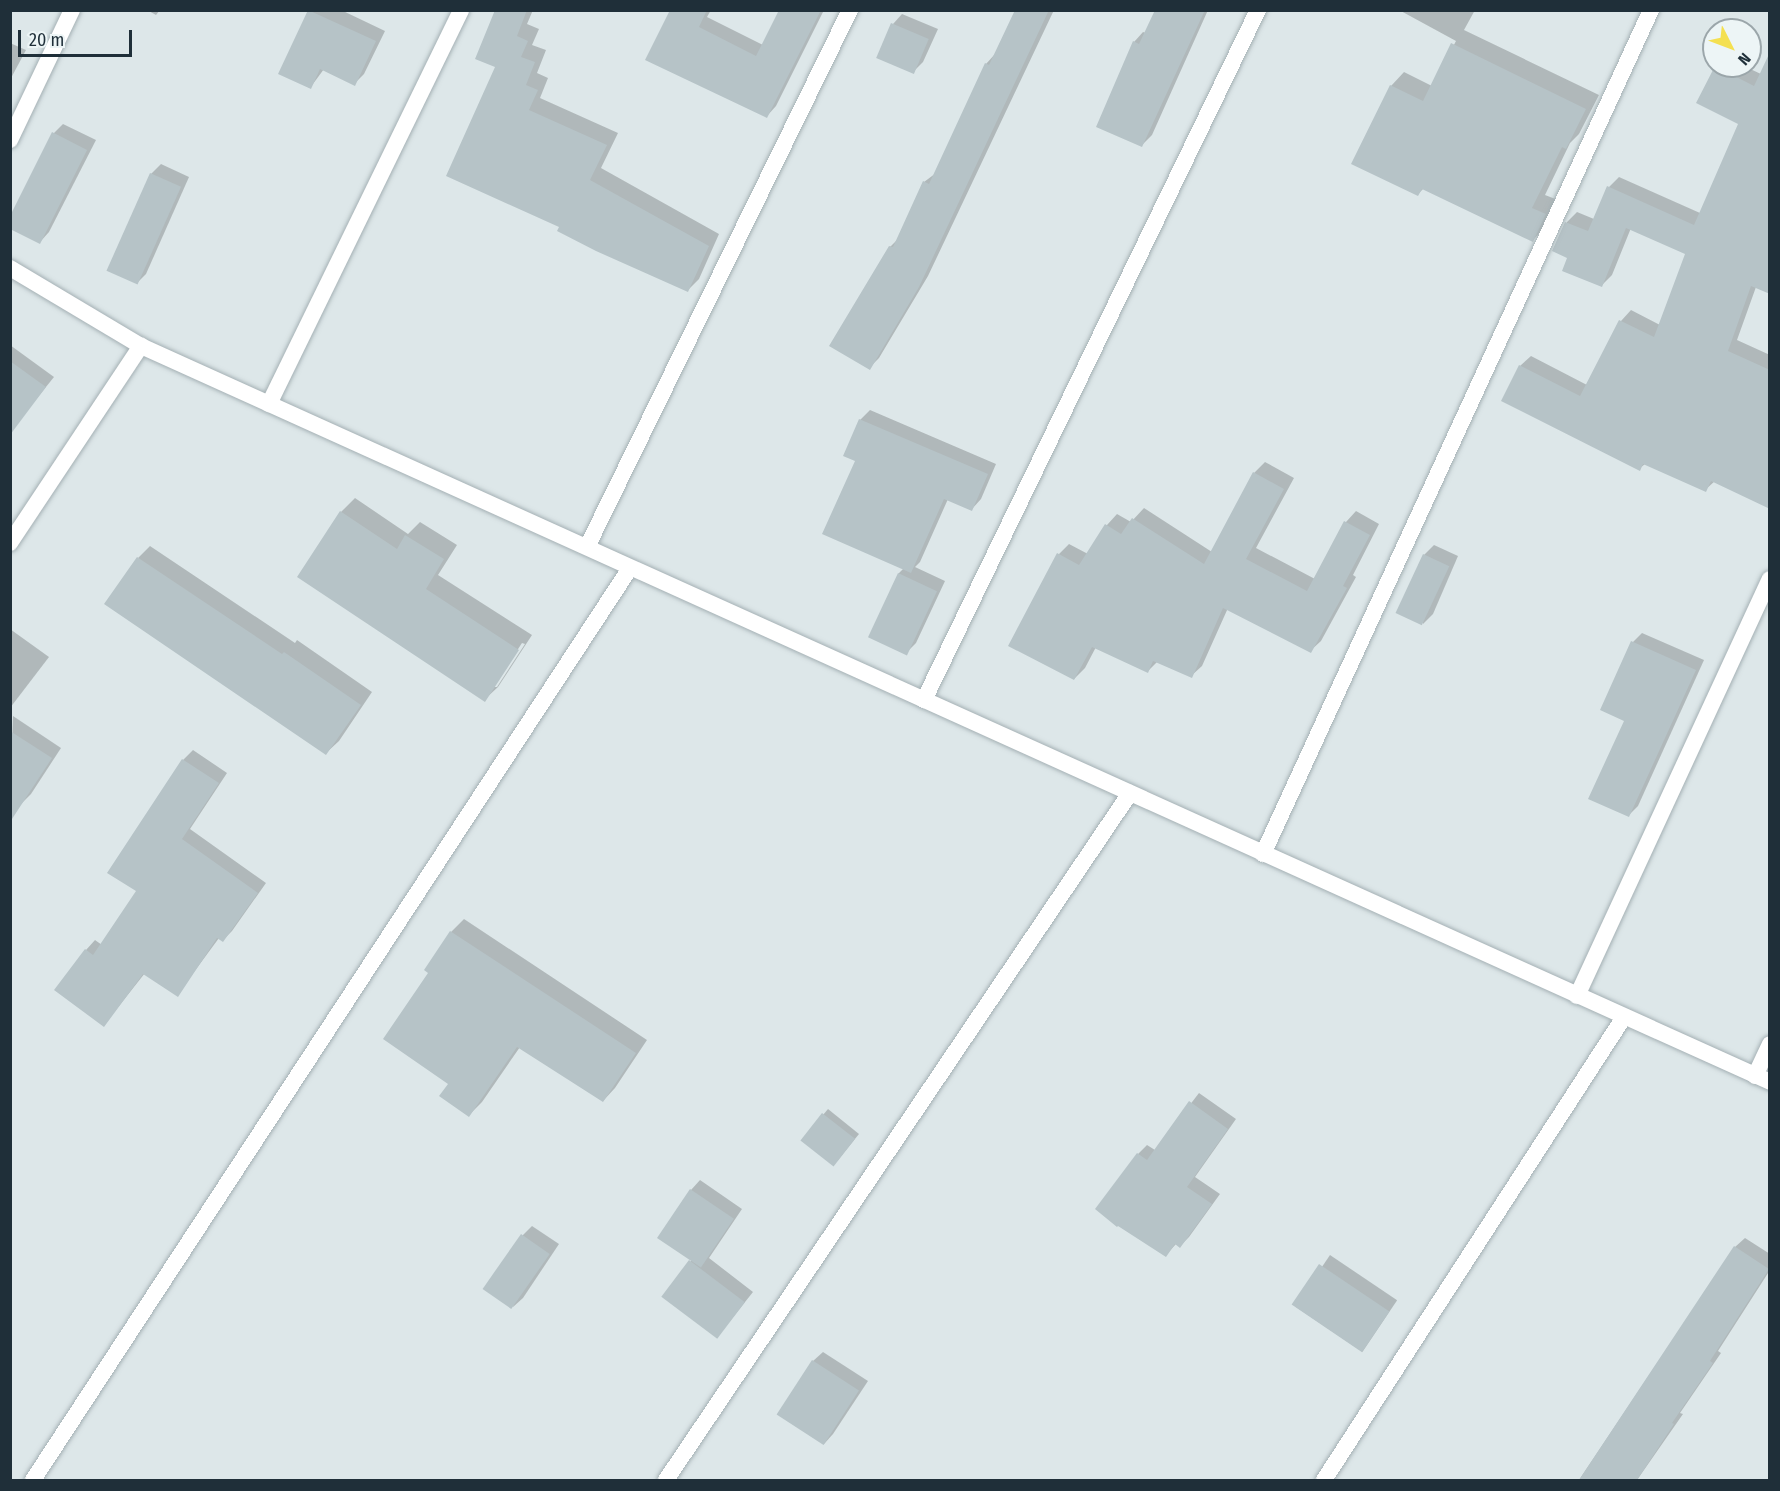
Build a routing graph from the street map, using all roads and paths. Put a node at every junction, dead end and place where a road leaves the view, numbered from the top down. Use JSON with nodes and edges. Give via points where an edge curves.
{"nodes":[{"id":1,"x":72,"y":10,"type":"edge"},
{"id":2,"x":461,"y":10,"type":"edge"},
{"id":3,"x":850,"y":10,"type":"edge"},
{"id":4,"x":1258,"y":10,"type":"edge"},
{"id":5,"x":1651,"y":10,"type":"edge"},
{"id":6,"x":10,"y":140,"type":"edge"},
{"id":7,"x":10,"y":268,"type":"edge"},
{"id":8,"x":141,"y":346,"type":"junction"},
{"id":9,"x":269,"y":404,"type":"junction"},
{"id":10,"x":10,"y":543,"type":"edge"},
{"id":11,"x":587,"y":548,"type":"junction"},
{"id":12,"x":630,"y":568,"type":"junction"},
{"id":13,"x":1770,"y":579,"type":"edge"},
{"id":14,"x":924,"y":700,"type":"junction"},
{"id":15,"x":1130,"y":793,"type":"junction"},
{"id":16,"x":1263,"y":854,"type":"junction"},
{"id":17,"x":1577,"y":996,"type":"junction"},
{"id":18,"x":1624,"y":1017,"type":"junction"},
{"id":19,"x":1770,"y":1044,"type":"edge"},
{"id":20,"x":1762,"y":1079,"type":"edge"},
{"id":21,"x":33,"y":1480,"type":"edge"},
{"id":22,"x":666,"y":1480,"type":"edge"},
{"id":23,"x":1324,"y":1480,"type":"edge"}],
"edges":[{"from":1,"to":6,"type":"street"},
{"from":2,"to":9,"type":"street"},
{"from":3,"to":11,"type":"street"},
{"from":4,"to":14,"type":"street"},
{"from":5,"to":16,"type":"street"},
{"from":7,"to":8,"type":"street"},
{"from":8,"to":9,"type":"street"},
{"from":8,"to":10,"type":"street"},
{"from":9,"to":11,"type":"street"},
{"from":11,"to":12,"type":"street"},
{"from":12,"to":14,"type":"street"},
{"from":12,"to":21,"type":"street"},
{"from":13,"to":17,"type":"street"},
{"from":14,"to":15,"type":"street"},
{"from":15,"to":16,"type":"street"},
{"from":15,"to":22,"type":"street"},
{"from":16,"to":17,"type":"street"},
{"from":17,"to":18,"type":"street"},
{"from":18,"to":20,"type":"street"},
{"from":18,"to":23,"type":"street"},
{"from":19,"to":20,"type":"street"}]}
